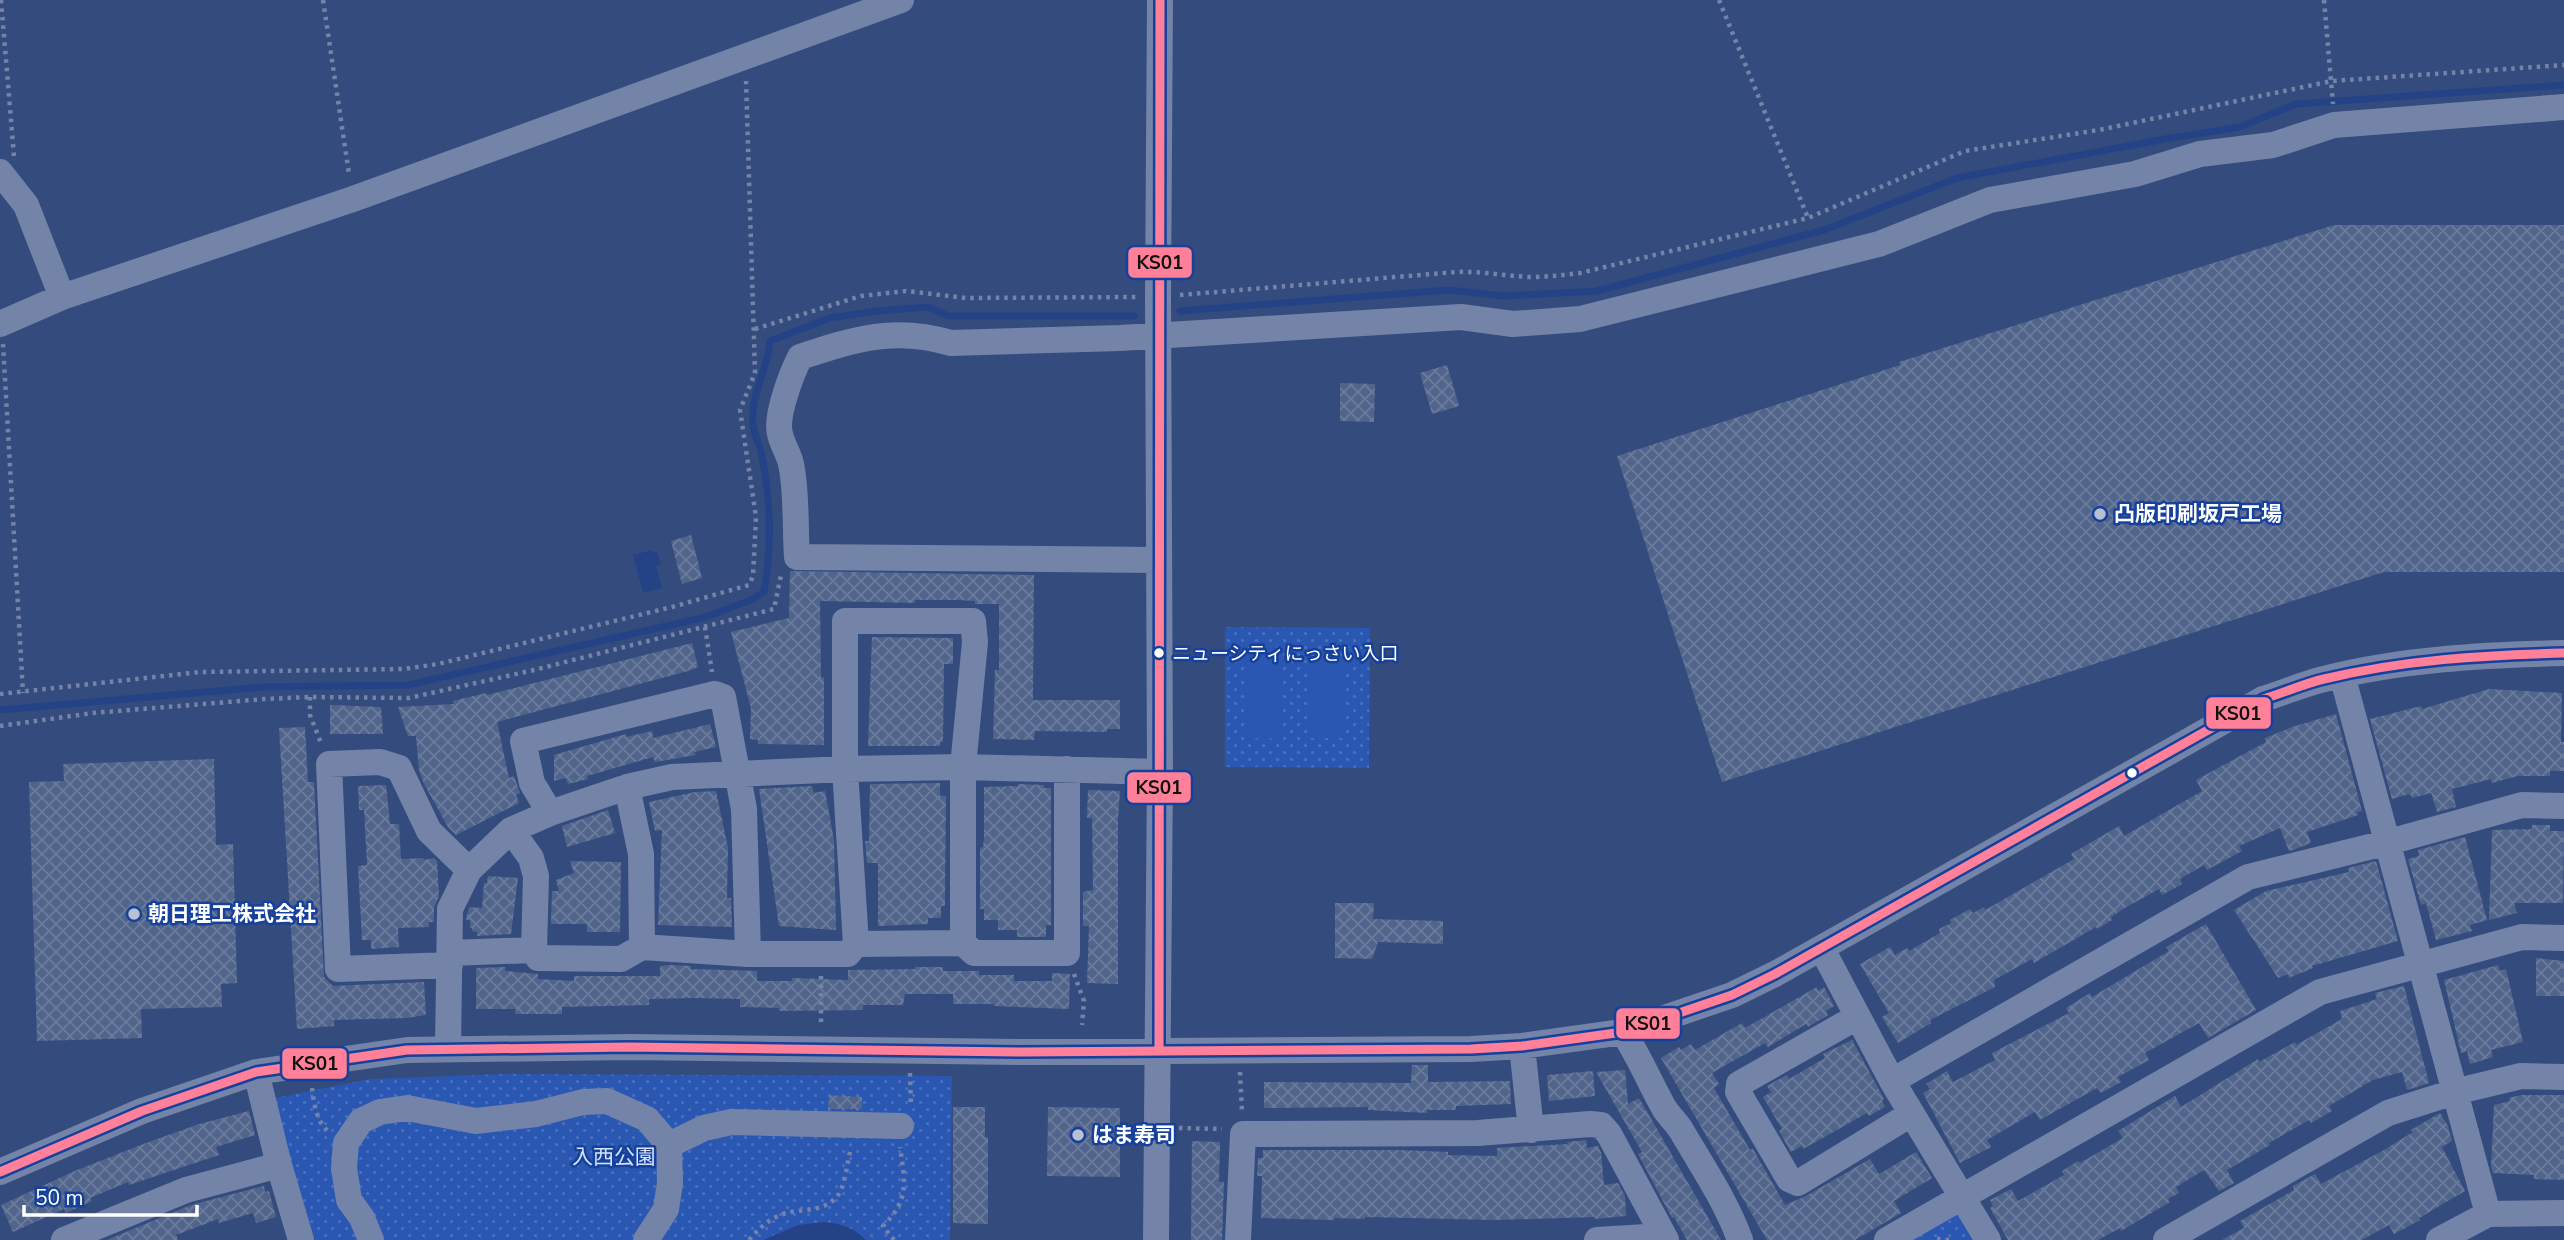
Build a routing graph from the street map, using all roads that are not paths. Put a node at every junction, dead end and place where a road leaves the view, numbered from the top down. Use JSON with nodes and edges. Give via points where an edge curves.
{"nodes":[{"id":1,"x":1160,"y":0,"type":"edge"},
{"id":2,"x":895,"y":1,"type":"edge"},
{"id":3,"x":2564,"y":107,"type":"edge"},
{"id":4,"x":3,"y":174,"type":"edge"},
{"id":5,"x":62,"y":298,"type":"junction"},
{"id":6,"x":1,"y":324,"type":"edge"},
{"id":7,"x":1158,"y":336,"type":"junction"},
{"id":8,"x":1159,"y":560,"type":"junction"},
{"id":9,"x":2564,"y":653,"type":"edge"},
{"id":10,"x":2342,"y":675,"type":"junction"},
{"id":11,"x":963,"y":767,"type":"junction"},
{"id":12,"x":845,"y":769,"type":"junction"},
{"id":13,"x":1067,"y":769,"type":"junction"},
{"id":14,"x":1160,"y":772,"type":"junction"},
{"id":15,"x":735,"y":773,"type":"junction"},
{"id":16,"x":627,"y":787,"type":"junction"},
{"id":17,"x":2564,"y":806,"type":"edge"},
{"id":18,"x":550,"y":813,"type":"junction"},
{"id":19,"x":511,"y":830,"type":"junction"},
{"id":20,"x":2389,"y":842,"type":"junction"},
{"id":21,"x":469,"y":870,"type":"junction"},
{"id":22,"x":2564,"y":938,"type":"edge"},
{"id":23,"x":962,"y":943,"type":"junction"},
{"id":24,"x":856,"y":944,"type":"junction"},
{"id":25,"x":642,"y":947,"type":"junction"},
{"id":26,"x":1822,"y":949,"type":"junction"},
{"id":27,"x":534,"y":950,"type":"junction"},
{"id":28,"x":748,"y":954,"type":"junction"},
{"id":29,"x":450,"y":959,"type":"junction"},
{"id":30,"x":2421,"y":965,"type":"junction"},
{"id":31,"x":1857,"y":1017,"type":"junction"},
{"id":32,"x":1623,"y":1032,"type":"junction"},
{"id":33,"x":1522,"y":1046,"type":"junction"},
{"id":34,"x":448,"y":1048,"type":"junction"},
{"id":35,"x":1158,"y":1050,"type":"junction"},
{"id":36,"x":256,"y":1072,"type":"junction"},
{"id":37,"x":2564,"y":1077,"type":"edge"},
{"id":38,"x":1892,"y":1081,"type":"junction"},
{"id":39,"x":2454,"y":1092,"type":"junction"},
{"id":40,"x":1911,"y":1114,"type":"junction"},
{"id":41,"x":901,"y":1126,"type":"dead end"},
{"id":42,"x":1531,"y":1130,"type":"junction"},
{"id":43,"x":669,"y":1145,"type":"junction"},
{"id":44,"x":279,"y":1165,"type":"junction"},
{"id":45,"x":0,"y":1172,"type":"edge"},
{"id":46,"x":1963,"y":1196,"type":"junction"},
{"id":47,"x":2564,"y":1213,"type":"edge"},
{"id":48,"x":2488,"y":1214,"type":"junction"},
{"id":49,"x":294,"y":1238,"type":"edge"},
{"id":50,"x":1664,"y":1238,"type":"edge"},
{"id":51,"x":64,"y":1240,"type":"edge"},
{"id":52,"x":371,"y":1240,"type":"edge"},
{"id":53,"x":646,"y":1240,"type":"edge"},
{"id":54,"x":1156,"y":1240,"type":"edge"},
{"id":55,"x":1238,"y":1240,"type":"edge"},
{"id":56,"x":1597,"y":1240,"type":"edge"},
{"id":57,"x":1740,"y":1240,"type":"edge"},
{"id":58,"x":1887,"y":1240,"type":"edge"},
{"id":59,"x":1988,"y":1240,"type":"edge"},
{"id":60,"x":2166,"y":1240,"type":"edge"},
{"id":61,"x":2439,"y":1240,"type":"edge"}],
"edges":[{"from":1,"to":7,"type":"street"},
{"from":2,"to":5,"type":"street","via":[[353,200]]},
{"from":3,"to":7,"type":"street","via":[[2334,125],[2273,145],[2200,154],[2135,174],[1990,200],[1879,244],[1580,319],[1513,324],[1461,317]]},
{"from":4,"to":5,"type":"street","via":[[26,205]]},
{"from":5,"to":6,"type":"street"},
{"from":7,"to":8,"type":"street"},
{"from":7,"to":8,"type":"street","via":[[951,343],[925,335],[879,334],[800,356],[780,407],[779,431],[791,464],[797,556]]},
{"from":8,"to":14,"type":"street"},
{"from":9,"to":10,"type":"street","via":[[2462,657]]},
{"from":10,"to":20,"type":"street"},
{"from":10,"to":26,"type":"street","via":[[2263,699]]},
{"from":11,"to":12,"type":"street"},
{"from":11,"to":12,"type":"street","via":[[974,621],[845,621]]},
{"from":11,"to":13,"type":"street"},
{"from":11,"to":23,"type":"street"},
{"from":12,"to":15,"type":"street"},
{"from":12,"to":24,"type":"street"},
{"from":13,"to":14,"type":"street"},
{"from":13,"to":23,"type":"street","via":[[1067,953],[974,953]]},
{"from":14,"to":35,"type":"street"},
{"from":15,"to":16,"type":"street","via":[[672,777]]},
{"from":15,"to":18,"type":"street","via":[[723,696],[715,694],[523,741],[532,783]]},
{"from":15,"to":28,"type":"street","via":[[744,809]]},
{"from":16,"to":18,"type":"street"},
{"from":16,"to":25,"type":"street","via":[[641,853]]},
{"from":17,"to":20,"type":"street","via":[[2522,805]]},
{"from":18,"to":19,"type":"street"},
{"from":19,"to":21,"type":"street"},
{"from":19,"to":27,"type":"street","via":[[531,858],[536,876]]},
{"from":20,"to":30,"type":"street"},
{"from":20,"to":38,"type":"street","via":[[2248,877]]},
{"from":21,"to":29,"type":"street","via":[[450,909]]},
{"from":21,"to":29,"type":"street","via":[[429,831],[399,768],[380,762],[329,764],[338,969]]},
{"from":22,"to":30,"type":"street","via":[[2522,937]]},
{"from":23,"to":24,"type":"street"},
{"from":24,"to":28,"type":"street","via":[[848,954]]},
{"from":25,"to":27,"type":"street","via":[[621,959],[538,958]]},
{"from":25,"to":28,"type":"street"},
{"from":26,"to":31,"type":"street"},
{"from":26,"to":32,"type":"street","via":[[1732,995]]},
{"from":27,"to":29,"type":"street"},
{"from":29,"to":34,"type":"street"},
{"from":30,"to":39,"type":"street"},
{"from":30,"to":46,"type":"street","via":[[2320,992]]},
{"from":31,"to":38,"type":"street"},
{"from":31,"to":40,"type":"street","via":[[1739,1084],[1738,1092],[1789,1179],[1798,1182]]},
{"from":32,"to":33,"type":"street"},
{"from":32,"to":57,"type":"street","via":[[1666,1111],[1710,1176]]},
{"from":33,"to":35,"type":"street"},
{"from":33,"to":42,"type":"street"},
{"from":34,"to":35,"type":"street"},
{"from":34,"to":36,"type":"street"},
{"from":35,"to":54,"type":"street"},
{"from":36,"to":44,"type":"street"},
{"from":36,"to":45,"type":"street","via":[[142,1111]]},
{"from":37,"to":39,"type":"street","via":[[2521,1076]]},
{"from":38,"to":40,"type":"street"},
{"from":39,"to":48,"type":"street"},
{"from":39,"to":60,"type":"street","via":[[2388,1113]]},
{"from":40,"to":46,"type":"street"},
{"from":41,"to":43,"type":"street","via":[[731,1122],[704,1128]]},
{"from":42,"to":50,"type":"street","via":[[1601,1125]]},
{"from":42,"to":55,"type":"street","via":[[1243,1134]]},
{"from":43,"to":52,"type":"street","via":[[647,1119],[607,1101],[477,1121],[407,1108],[380,1112],[360,1121],[346,1143],[344,1168],[349,1200]]},
{"from":43,"to":53,"type":"street","via":[[666,1209]]},
{"from":44,"to":49,"type":"street"},
{"from":44,"to":51,"type":"street","via":[[187,1189]]},
{"from":46,"to":58,"type":"street"},
{"from":46,"to":59,"type":"street"},
{"from":47,"to":48,"type":"street"},
{"from":48,"to":61,"type":"street"},
{"from":50,"to":56,"type":"street"}]}
